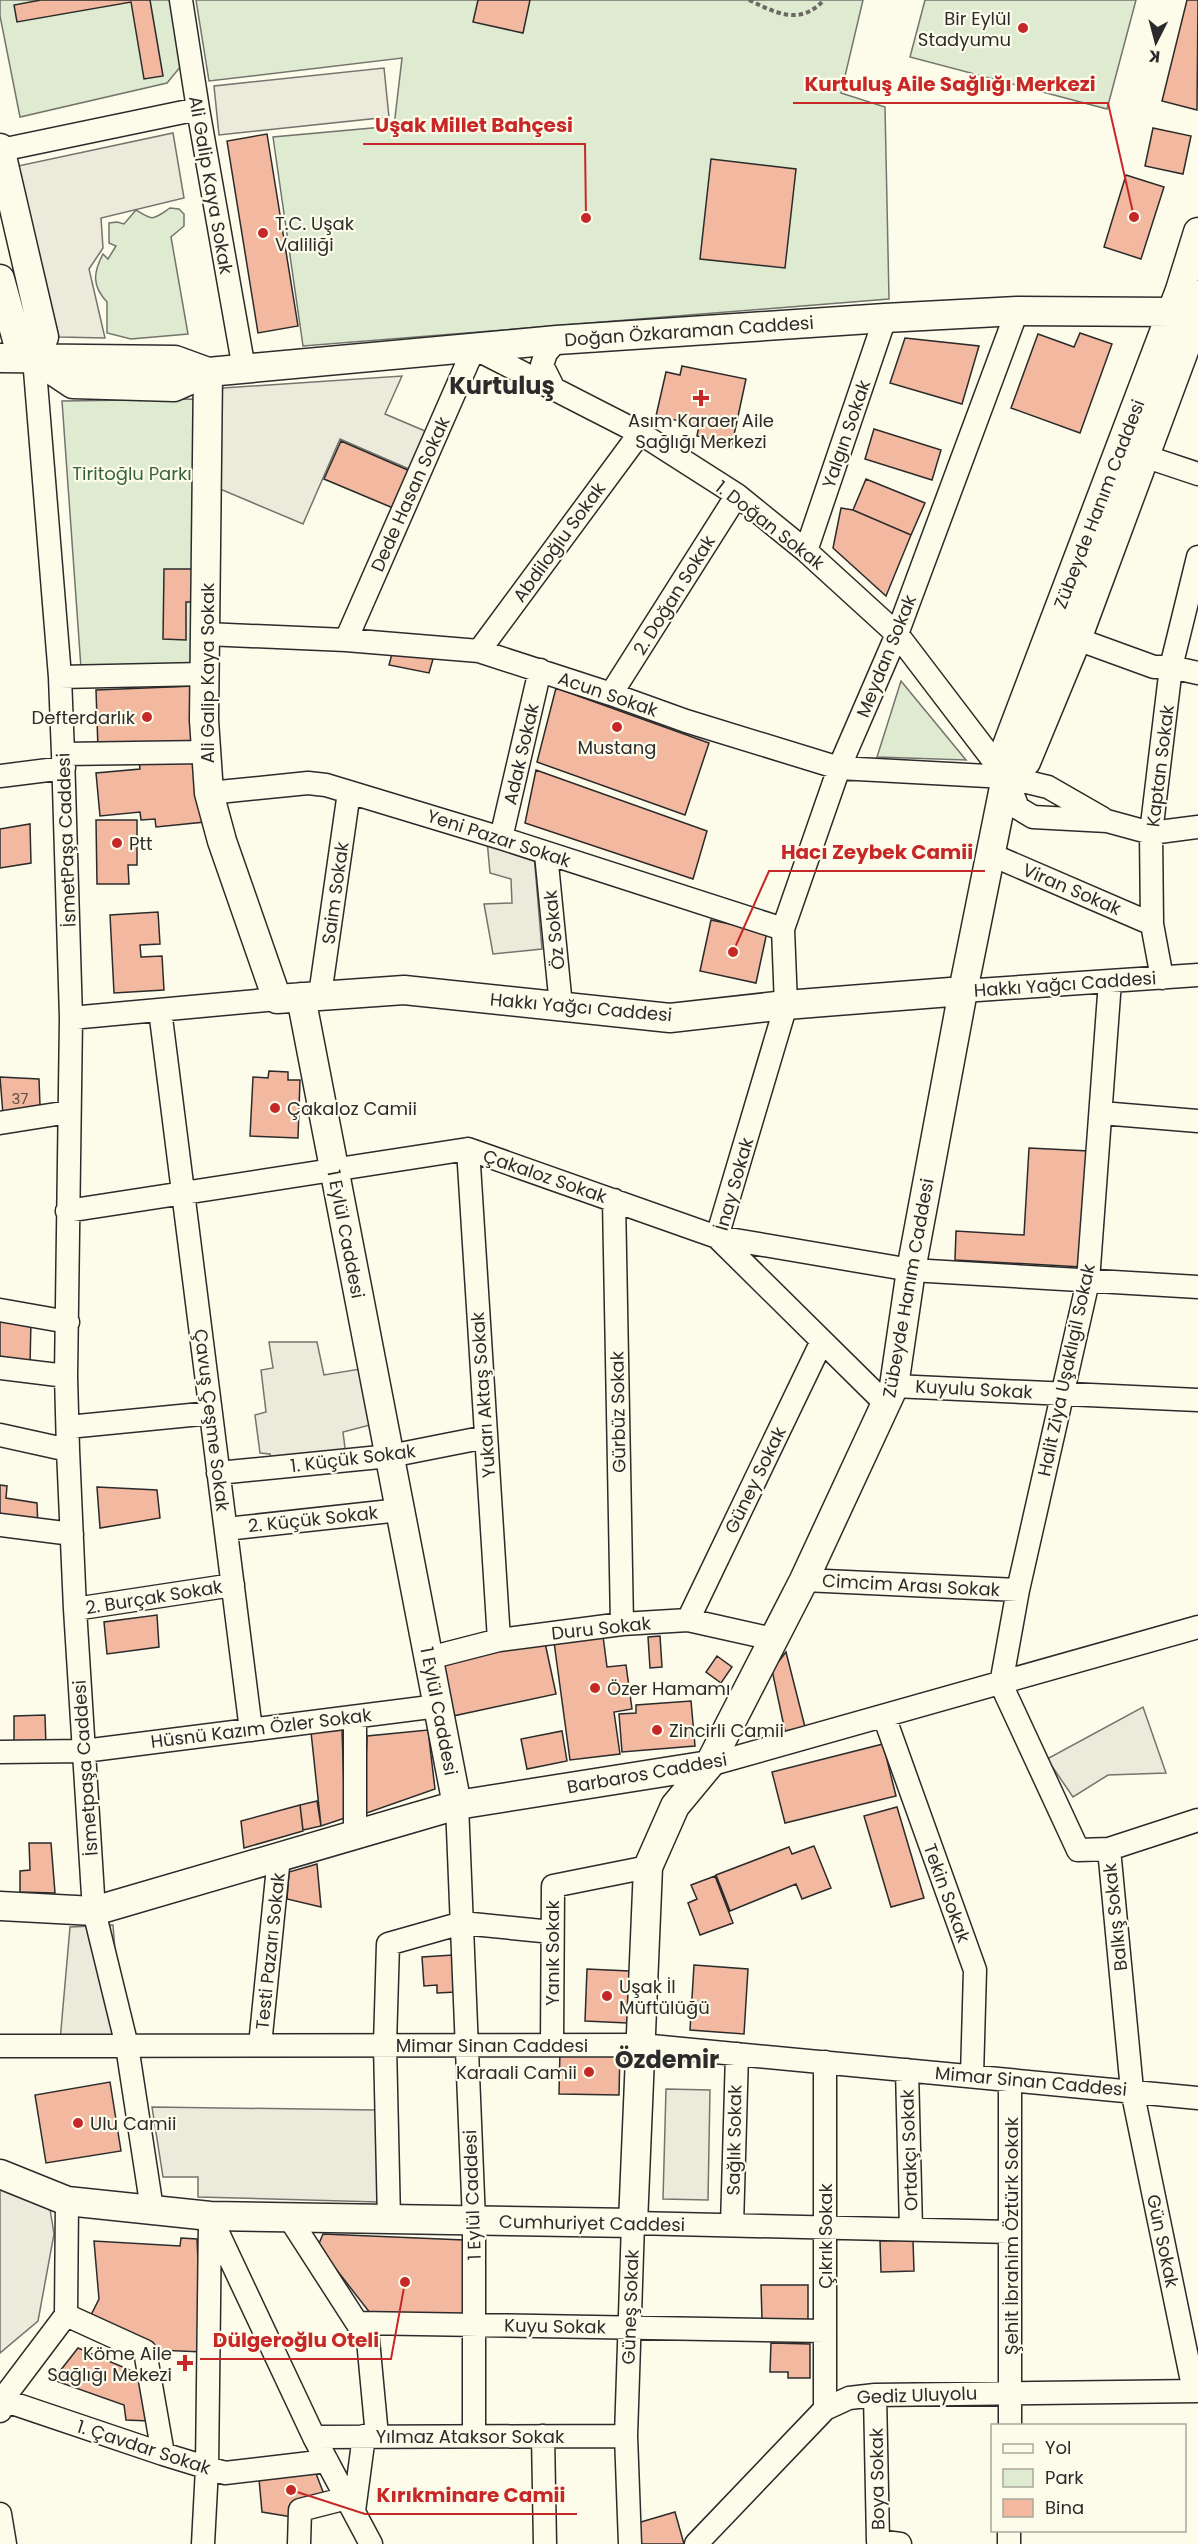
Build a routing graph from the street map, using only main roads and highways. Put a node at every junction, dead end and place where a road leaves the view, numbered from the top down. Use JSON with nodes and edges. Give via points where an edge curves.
{"nodes":[{"id":1,"x":0,"y":149,"type":"edge"},
{"id":2,"x":1198,"y":232,"type":"edge"},
{"id":3,"x":0,"y":279,"type":"edge"},
{"id":4,"x":1189,"y":303,"type":"edge"},
{"id":5,"x":0,"y":358,"type":"edge"},
{"id":6,"x":34,"y":358,"type":"junction"},
{"id":7,"x":208,"y":372,"type":"junction"},
{"id":8,"x":1006,"y":777,"type":"junction"},
{"id":9,"x":963,"y":991,"type":"junction"},
{"id":10,"x":299,"y":997,"type":"junction"},
{"id":11,"x":709,"y":1765,"type":"junction"},
{"id":12,"x":457,"y":1805,"type":"junction"},
{"id":13,"x":0,"y":1906,"type":"edge"},
{"id":14,"x":0,"y":2174,"type":"edge"},
{"id":15,"x":633,"y":2223,"type":"joint"}],
"edges":[{"from":1,"to":6,"type":"main road","via":[[44,337]]},
{"from":2,"to":4,"type":"main road","name":"Zübeyde Hanım Caddesi"},
{"from":3,"to":6,"type":"main road","via":[[17,340]]},
{"from":4,"to":7,"type":"main road","name":"Doğan Özkaraman Caddesi","via":[[1017,310],[557,340]]},
{"from":4,"to":8,"type":"main road","name":"Zübeyde Hanım Caddesi","via":[[1005,752]]},
{"from":4,"to":8,"type":"main road","name":"Zübeyde Hanım Caddesi","via":[[1144,456],[1077,639],[1026,762]]},
{"from":5,"to":6,"type":"main road"},
{"from":6,"to":7,"type":"main road","name":"Doğan Özkaraman Caddesi","via":[[73,384],[174,387]]},
{"from":7,"to":10,"type":"main road","name":"Ali Galip Kaya Sokak","via":[[204,674],[209,793],[222,841]]},
{"from":8,"to":9,"type":"main road","name":"Zübeyde Hanım Caddesi"},
{"from":9,"to":10,"type":"main road","name":"Hakkı Yağcı Caddesi","via":[[670,1018],[404,990]]},
{"from":9,"to":11,"type":"main road","name":"Zübeyde Hanım Caddesi","via":[[890,1396],[804,1580]]},
{"from":10,"to":12,"type":"main road","name":"1 Eylül Caddesi"},
{"from":11,"to":12,"type":"main road","name":"Barbaros Caddesi"},
{"from":11,"to":15,"type":"main road","name":"Güneş Sokak","via":[[675,1806],[648,1867]]},
{"from":12,"to":13,"type":"main road","name":"Barbaros Caddesi","via":[[94,1911]]},
{"from":14,"to":15,"type":"main road","name":"Cumhuriyet Caddesi","via":[[67,2201],[210,2216]]}]}
